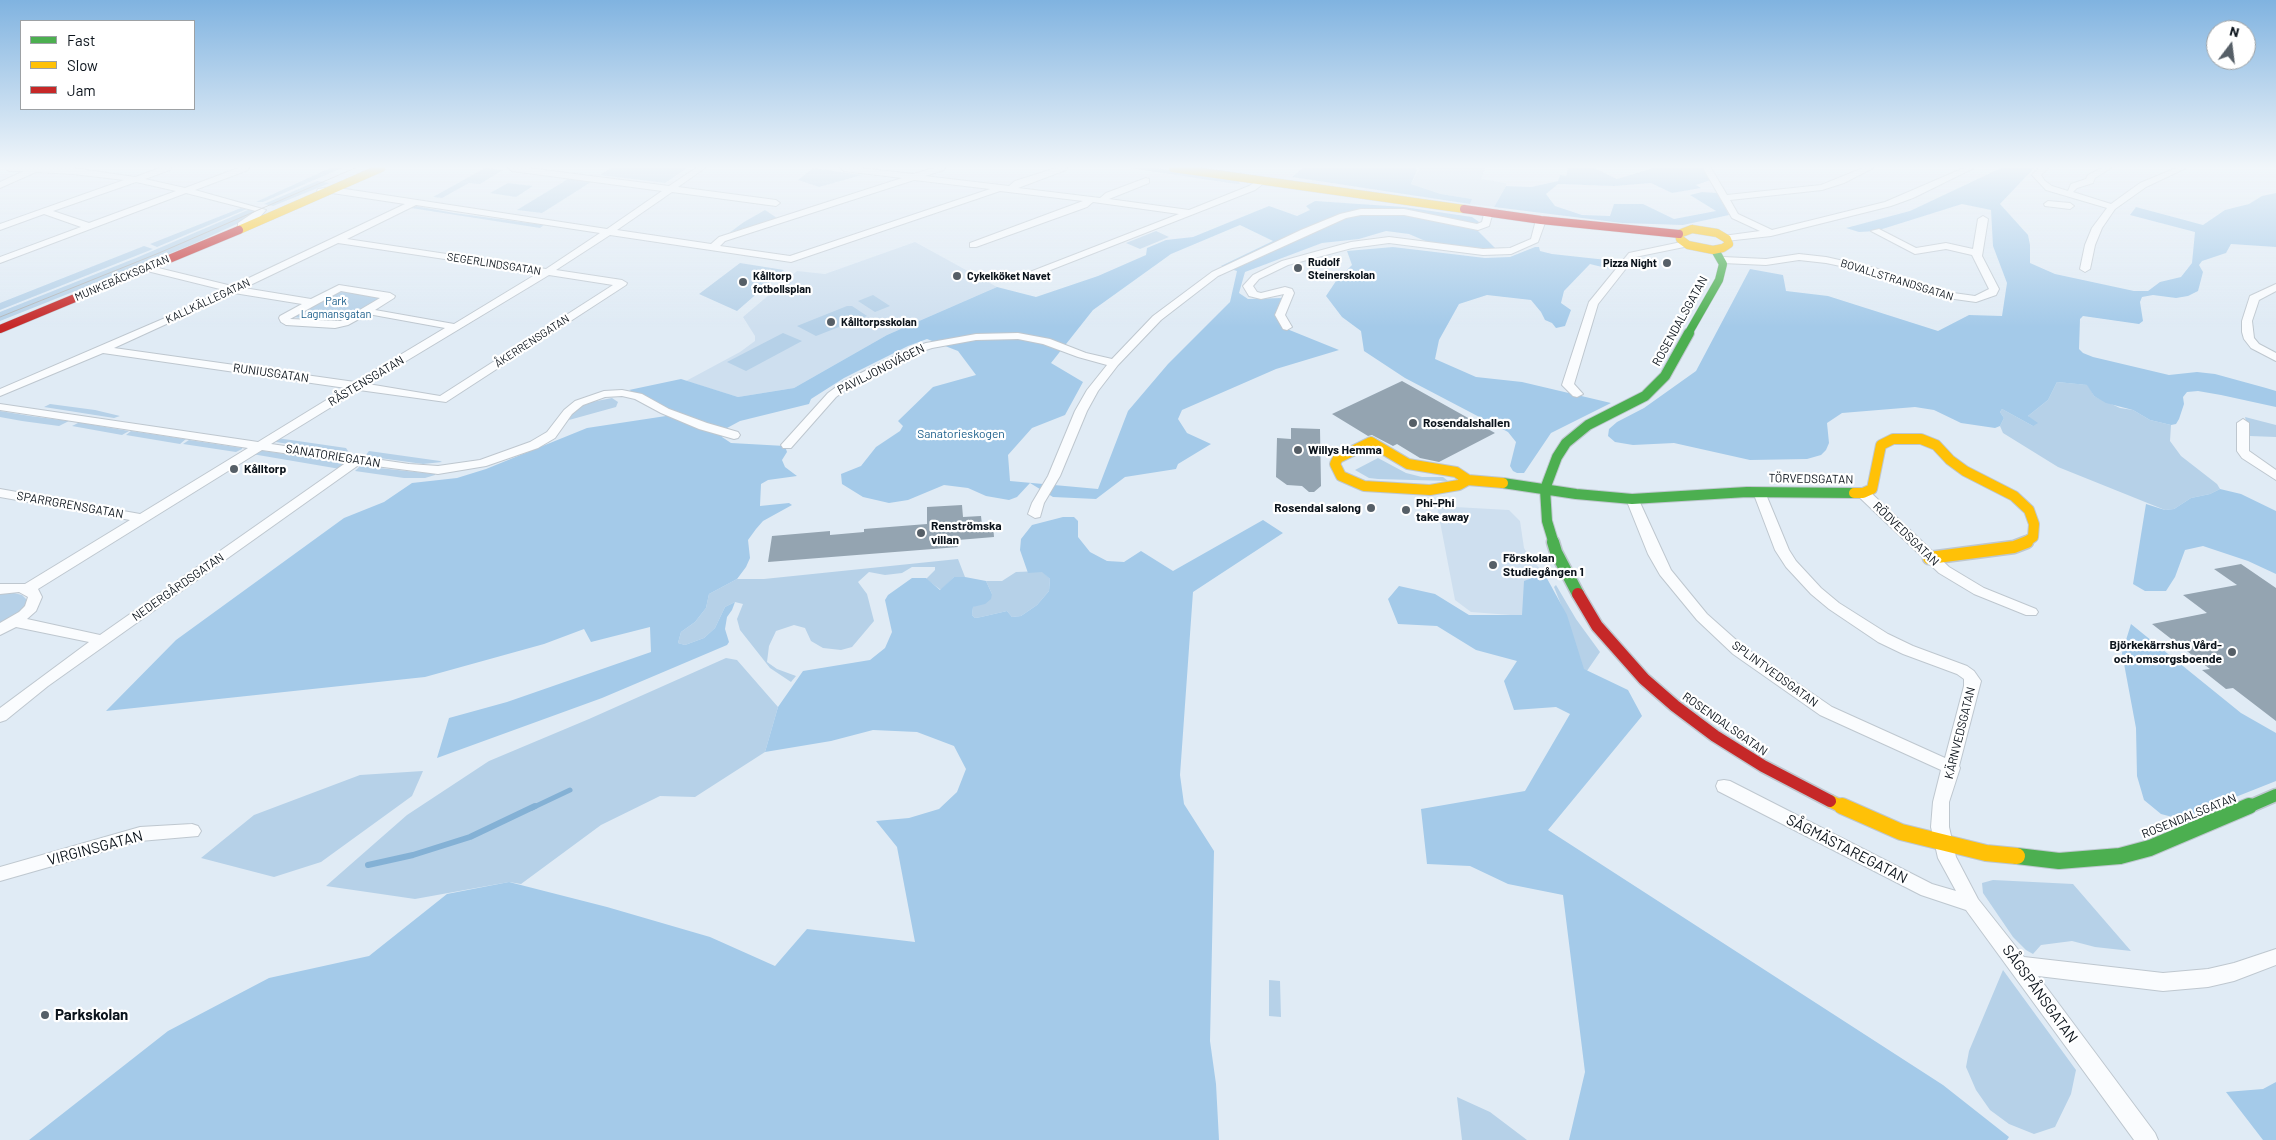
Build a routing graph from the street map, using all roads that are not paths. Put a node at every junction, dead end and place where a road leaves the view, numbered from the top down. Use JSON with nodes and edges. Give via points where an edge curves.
{"nodes":[{"id":1,"x":16,"y":221,"type":"edge"},
{"id":2,"x":74,"y":221,"type":"edge"},
{"id":3,"x":106,"y":221,"type":"edge"},
{"id":4,"x":247,"y":221,"type":"edge"},
{"id":5,"x":251,"y":221,"type":"edge"},
{"id":6,"x":255,"y":221,"type":"edge"},
{"id":7,"x":376,"y":221,"type":"edge"},
{"id":8,"x":541,"y":221,"type":"edge"},
{"id":9,"x":624,"y":221,"type":"edge"},
{"id":10,"x":778,"y":221,"type":"edge"},
{"id":11,"x":907,"y":221,"type":"edge"},
{"id":12,"x":1039,"y":221,"type":"edge"},
{"id":13,"x":1165,"y":221,"type":"edge"},
{"id":14,"x":1331,"y":221,"type":"edge"},
{"id":15,"x":1446,"y":221,"type":"edge"},
{"id":16,"x":1486,"y":221,"type":"edge"},
{"id":17,"x":1541,"y":221,"type":"edge"},
{"id":18,"x":1550,"y":221,"type":"edge"},
{"id":19,"x":1747,"y":221,"type":"edge"},
{"id":20,"x":1816,"y":221,"type":"edge"},
{"id":21,"x":1983,"y":221,"type":"edge"},
{"id":22,"x":2102,"y":221,"type":"edge"},
{"id":23,"x":241,"y":225,"type":"junction"},
{"id":24,"x":0,"y":227,"type":"edge"},
{"id":25,"x":91,"y":227,"type":"junction"},
{"id":26,"x":610,"y":231,"type":"junction"},
{"id":27,"x":1876,"y":231,"type":"dead end"},
{"id":28,"x":1771,"y":232,"type":"junction"},
{"id":29,"x":1726,"y":238,"type":"junction"},
{"id":30,"x":1683,"y":239,"type":"junction"},
{"id":31,"x":337,"y":240,"type":"junction"},
{"id":32,"x":980,"y":244,"type":"dead end"},
{"id":33,"x":713,"y":247,"type":"junction"},
{"id":34,"x":1714,"y":250,"type":"junction"},
{"id":35,"x":1977,"y":253,"type":"junction"},
{"id":36,"x":0,"y":260,"type":"edge"},
{"id":37,"x":1723,"y":260,"type":"junction"},
{"id":38,"x":146,"y":268,"type":"junction"},
{"id":39,"x":2085,"y":269,"type":"dead end"},
{"id":40,"x":547,"y":272,"type":"junction"},
{"id":41,"x":1025,"y":277,"type":"dead end"},
{"id":42,"x":622,"y":283,"type":"joint"},
{"id":43,"x":2276,"y":288,"type":"edge"},
{"id":44,"x":235,"y":290,"type":"junction"},
{"id":45,"x":310,"y":302,"type":"junction"},
{"id":46,"x":366,"y":311,"type":"junction"},
{"id":47,"x":0,"y":324,"type":"edge"},
{"id":48,"x":455,"y":327,"type":"junction"},
{"id":49,"x":1287,"y":327,"type":"dead end"},
{"id":50,"x":0,"y":329,"type":"edge"},
{"id":51,"x":100,"y":349,"type":"junction"},
{"id":52,"x":2276,"y":358,"type":"edge"},
{"id":53,"x":1114,"y":363,"type":"junction"},
{"id":54,"x":357,"y":386,"type":"junction"},
{"id":55,"x":0,"y":393,"type":"edge"},
{"id":56,"x":1576,"y":394,"type":"dead end"},
{"id":57,"x":442,"y":400,"type":"joint"},
{"id":58,"x":0,"y":407,"type":"edge"},
{"id":59,"x":2243,"y":423,"type":"dead end"},
{"id":60,"x":734,"y":435,"type":"dead end"},
{"id":61,"x":262,"y":445,"type":"junction"},
{"id":62,"x":787,"y":445,"type":"dead end"},
{"id":63,"x":358,"y":460,"type":"junction"},
{"id":64,"x":2276,"y":476,"type":"edge"},
{"id":65,"x":1468,"y":480,"type":"junction"},
{"id":66,"x":1545,"y":489,"type":"junction"},
{"id":67,"x":1759,"y":492,"type":"junction"},
{"id":68,"x":0,"y":493,"type":"edge"},
{"id":69,"x":1863,"y":493,"type":"junction"},
{"id":70,"x":1632,"y":499,"type":"junction"},
{"id":71,"x":1035,"y":514,"type":"dead end"},
{"id":72,"x":141,"y":518,"type":"junction"},
{"id":73,"x":1929,"y":558,"type":"junction"},
{"id":74,"x":0,"y":589,"type":"edge"},
{"id":75,"x":28,"y":589,"type":"junction"},
{"id":76,"x":2032,"y":612,"type":"dead end"},
{"id":77,"x":16,"y":622,"type":"junction"},
{"id":78,"x":0,"y":630,"type":"edge"},
{"id":79,"x":102,"y":640,"type":"junction"},
{"id":80,"x":0,"y":716,"type":"edge"},
{"id":81,"x":1952,"y":768,"type":"junction"},
{"id":82,"x":1724,"y":786,"type":"dead end"},
{"id":83,"x":2276,"y":795,"type":"edge"},
{"id":84,"x":192,"y":831,"type":"dead end"},
{"id":85,"x":1943,"y":844,"type":"junction"},
{"id":86,"x":0,"y":874,"type":"edge"},
{"id":87,"x":1972,"y":904,"type":"junction"},
{"id":88,"x":2274,"y":960,"type":"edge"},
{"id":89,"x":2019,"y":965,"type":"junction"},
{"id":90,"x":2147,"y":1140,"type":"edge"}],
"edges":[{"from":1,"to":24,"type":"street"},
{"from":2,"to":25,"type":"street"},
{"from":3,"to":25,"type":"street"},
{"from":4,"to":23,"type":"street"},
{"from":5,"to":23,"type":"street","name":"MUNKEBÄCKSGATAN"},
{"from":6,"to":38,"type":"street","name":"MUNKEBÄCKSGATAN"},
{"from":7,"to":31,"type":"street","name":"KALLKÄLLEGATAN"},
{"from":8,"to":26,"type":"street"},
{"from":9,"to":26,"type":"street","name":"RÅSTENSGATAN"},
{"from":10,"to":33,"type":"street","via":[[722,239]]},
{"from":11,"to":33,"type":"street","via":[[801,257],[786,259]]},
{"from":12,"to":32,"type":"street"},
{"from":13,"to":41,"type":"street"},
{"from":14,"to":53,"type":"street","via":[[1215,274],[1158,318]]},
{"from":15,"to":16,"type":"street","via":[[1478,227]]},
{"from":17,"to":49,"type":"street","via":[[1535,240],[1511,251],[1483,252],[1389,240],[1351,245],[1285,263],[1256,277],[1248,286],[1250,292],[1261,296],[1288,291],[1280,315]]},
{"from":18,"to":30,"type":"street"},
{"from":19,"to":28,"type":"street"},
{"from":20,"to":28,"type":"street"},
{"from":21,"to":35,"type":"street"},
{"from":22,"to":39,"type":"street","via":[[2090,245]]},
{"from":23,"to":47,"type":"street","name":"MUNKEBÄCKSGATAN"},
{"from":25,"to":36,"type":"street"},
{"from":26,"to":33,"type":"street"},
{"from":26,"to":40,"type":"street","name":"RÅSTENSGATAN"},
{"from":27,"to":35,"type":"street","via":[[1915,251],[1946,246]]},
{"from":28,"to":29,"type":"street"},
{"from":29,"to":30,"type":"street","via":[[1701,229],[1687,230]]},
{"from":29,"to":34,"type":"street","via":[[1728,245]]},
{"from":30,"to":34,"type":"street","via":[[1696,248]]},
{"from":30,"to":56,"type":"street","via":[[1632,255],[1593,304],[1568,385]]},
{"from":31,"to":40,"type":"street","name":"SEGERLINDSGATAN"},
{"from":31,"to":44,"type":"street","name":"KALLKÄLLEGATAN"},
{"from":34,"to":37,"type":"street"},
{"from":35,"to":37,"type":"street","name":"BOVALLSTRANDSGATAN","via":[[1994,289],[1985,297],[1968,299],[1937,294],[1872,270],[1826,260],[1799,257],[1766,262]]},
{"from":37,"to":66,"type":"street","name":"ROSENDALSGATAN","via":[[1712,296],[1665,376],[1645,396],[1588,425],[1566,444]]},
{"from":38,"to":44,"type":"street"},
{"from":38,"to":50,"type":"street","name":"MUNKEBÄCKSGATAN"},
{"from":40,"to":42,"type":"street","name":"SEGERLINDSGATAN"},
{"from":40,"to":48,"type":"street","name":"RÅSTENSGATAN"},
{"from":42,"to":57,"type":"street","name":"ÅKERRENSGATAN"},
{"from":43,"to":52,"type":"street","via":[[2254,298],[2247,332],[2255,346]]},
{"from":44,"to":45,"type":"street"},
{"from":44,"to":51,"type":"street","name":"KALLKÄLLEGATAN"},
{"from":45,"to":46,"type":"street","via":[[344,288],[390,296]]},
{"from":45,"to":46,"type":"street","via":[[288,314],[284,318],[286,322],[335,325]]},
{"from":46,"to":48,"type":"street"},
{"from":48,"to":54,"type":"street","name":"RÅSTENSGATAN"},
{"from":51,"to":54,"type":"street","name":"RUNIUSGATAN"},
{"from":51,"to":55,"type":"street","name":"KALLKÄLLEGATAN"},
{"from":53,"to":62,"type":"street","name":"PAVILJONGVÄGEN","via":[[1046,341],[1018,336],[976,337],[930,345],[847,384],[832,395]]},
{"from":53,"to":71,"type":"street","via":[[1081,411]]},
{"from":54,"to":57,"type":"street","name":"RUNIUSGATAN"},
{"from":54,"to":61,"type":"street","name":"RÅSTENSGATAN"},
{"from":58,"to":61,"type":"street","name":"SANATORIEGATAN"},
{"from":59,"to":64,"type":"street","via":[[2243,451]]},
{"from":60,"to":63,"type":"street","name":"SANATORIEGATAN","via":[[665,411],[638,396],[614,393],[589,398],[568,412],[558,428],[540,442],[482,463],[438,470]]},
{"from":61,"to":63,"type":"street","name":"SANATORIEGATAN"},
{"from":61,"to":72,"type":"street","name":"RÅSTENSGATAN"},
{"from":63,"to":79,"type":"street","name":"NEDERGÅRDSGATAN"},
{"from":65,"to":65,"type":"street","via":[[1456,472],[1408,464],[1370,442],[1345,453],[1335,464],[1338,473],[1358,484],[1383,488],[1430,490],[1459,485]]},
{"from":65,"to":66,"type":"street","name":"TÖRVEDSGATAN"},
{"from":66,"to":70,"type":"street","name":"TÖRVEDSGATAN"},
{"from":66,"to":85,"type":"street","name":"ROSENDALSGATAN","via":[[1549,530],[1566,572],[1601,630],[1654,688],[1708,731],[1790,781],[1868,819]]},
{"from":67,"to":69,"type":"street","name":"TÖRVEDSGATAN"},
{"from":67,"to":70,"type":"street","name":"TÖRVEDSGATAN"},
{"from":67,"to":81,"type":"street","name":"KÄRNVEDSGATAN","via":[[1782,550],[1816,591],[1883,638],[1969,675],[1973,681]]},
{"from":68,"to":72,"type":"street","name":"SPARRGRENSGATAN"},
{"from":69,"to":73,"type":"street","name":"RÖDVEDSGATAN"},
{"from":69,"to":73,"type":"street","name":"TÖRVEDSGATAN","via":[[1872,489],[1881,445],[1893,439],[1921,439],[1936,445],[1966,471],[2014,496],[2033,517],[2035,531],[2028,542],[2000,550]]},
{"from":70,"to":81,"type":"street","name":"SPLINTVEDSGATAN","via":[[1665,572],[1702,617],[1738,650],[1826,711]]},
{"from":72,"to":75,"type":"street","name":"RÅSTENSGATAN"},
{"from":73,"to":76,"type":"street","name":"RÖDVEDSGATAN","via":[[1979,591]]},
{"from":74,"to":75,"type":"street"},
{"from":75,"to":77,"type":"street","via":[[35,602]]},
{"from":77,"to":78,"type":"street"},
{"from":77,"to":79,"type":"street"},
{"from":79,"to":80,"type":"street","name":"NEDERGÅRDSGATAN"},
{"from":81,"to":85,"type":"street","name":"KÄRNVEDSGATAN","via":[[1941,802]]},
{"from":82,"to":87,"type":"street","name":"SÅGMÄSTAREGATAN","via":[[1926,890]]},
{"from":83,"to":85,"type":"street","name":"ROSENDALSGATAN","via":[[2150,848],[2089,860],[2011,857]]},
{"from":84,"to":86,"type":"street","name":"VIRGINSGATAN","via":[[140,834]]},
{"from":85,"to":87,"type":"street","name":"SÅGSPÅNSGATAN","via":[[1951,868]]},
{"from":87,"to":89,"type":"street","name":"SÅGSPÅNSGATAN"},
{"from":88,"to":89,"type":"street","via":[[2208,978],[2163,982]]},
{"from":89,"to":90,"type":"street","name":"SÅGSPÅNSGATAN"}]}
